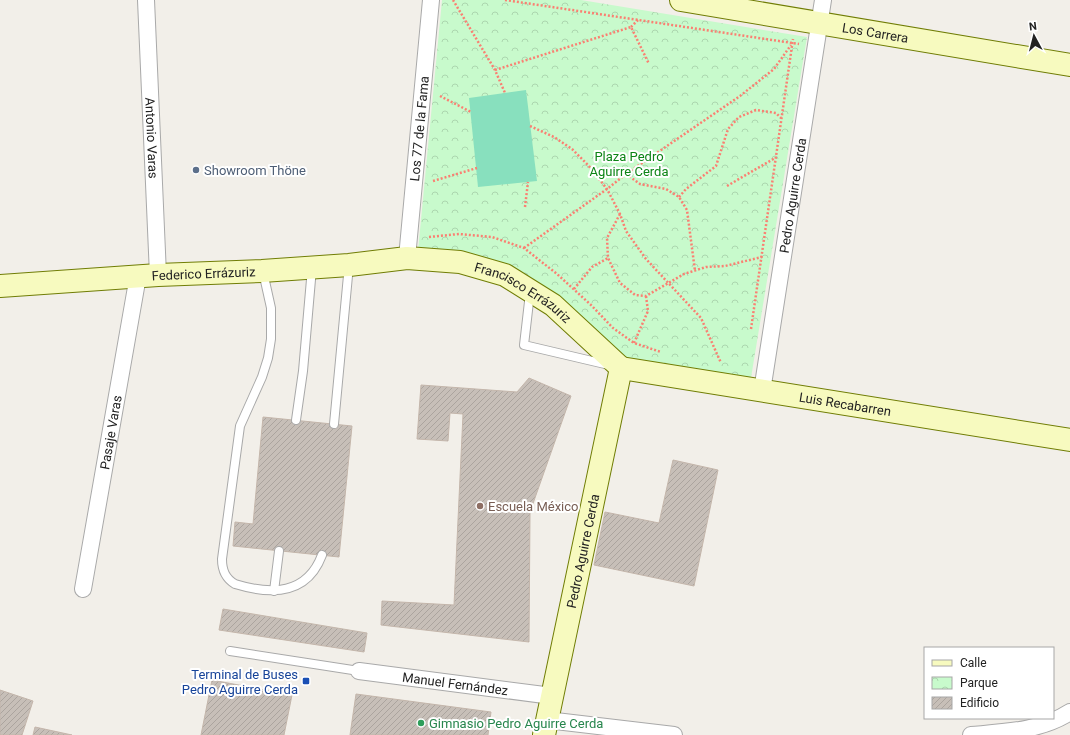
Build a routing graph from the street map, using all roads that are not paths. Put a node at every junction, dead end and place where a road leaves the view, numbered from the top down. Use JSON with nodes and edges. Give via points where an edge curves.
{"nodes":[{"id":1,"x":146,"y":0,"type":"edge"},
{"id":2,"x":431,"y":0,"type":"edge"},
{"id":3,"x":681,"y":0,"type":"edge"},
{"id":4,"x":823,"y":0,"type":"edge"},
{"id":5,"x":820,"y":22,"type":"junction"},
{"id":6,"x":1070,"y":65,"type":"edge"},
{"id":7,"x":407,"y":258,"type":"junction"},
{"id":8,"x":349,"y":265,"type":"junction"},
{"id":9,"x":312,"y":268,"type":"junction"},
{"id":10,"x":262,"y":271,"type":"junction"},
{"id":11,"x":148,"y":276,"type":"junction"},
{"id":12,"x":0,"y":286,"type":"edge"},
{"id":13,"x":530,"y":290,"type":"junction"},
{"id":14,"x":621,"y":368,"type":"junction"},
{"id":15,"x":762,"y":391,"type":"junction"},
{"id":16,"x":296,"y":420,"type":"dead end"},
{"id":17,"x":334,"y":424,"type":"dead end"},
{"id":18,"x":1070,"y":440,"type":"edge"},
{"id":19,"x":279,"y":551,"type":"dead end"},
{"id":20,"x":322,"y":555,"type":"dead end"},
{"id":21,"x":83,"y":589,"type":"dead end"},
{"id":22,"x":274,"y":591,"type":"junction"},
{"id":23,"x":230,"y":651,"type":"dead end"},
{"id":24,"x":359,"y":671,"type":"joint"},
{"id":25,"x":552,"y":696,"type":"junction"},
{"id":26,"x":1070,"y":712,"type":"edge"},
{"id":27,"x":545,"y":727,"type":"edge"},
{"id":28,"x":674,"y":735,"type":"edge"},
{"id":29,"x":972,"y":735,"type":"edge"}],
"edges":[{"from":1,"to":11,"type":"street","name":"Antonio Varas"},
{"from":2,"to":7,"type":"street","name":"Los 77 de la Fama"},
{"from":3,"to":5,"type":"street","name":"Los Carrera"},
{"from":4,"to":5,"type":"street","name":"Pedro Aguirre Cerda"},
{"from":5,"to":6,"type":"street","name":"Los Carrera"},
{"from":5,"to":15,"type":"street","name":"Pedro Aguirre Cerda"},
{"from":7,"to":8,"type":"street","name":"Federico Errázuriz"},
{"from":7,"to":13,"type":"street","name":"Francisco Errázuriz","via":[[468,264],[506,275]]},
{"from":8,"to":9,"type":"street","name":"Federico Errázuriz"},
{"from":8,"to":17,"type":"lane"},
{"from":9,"to":10,"type":"street","name":"Federico Errázuriz"},
{"from":9,"to":16,"type":"lane"},
{"from":10,"to":11,"type":"street","name":"Federico Errázuriz"},
{"from":10,"to":22,"type":"lane","via":[[271,308],[271,338],[262,377],[240,426],[222,565],[226,577],[236,584]]},
{"from":11,"to":12,"type":"street","name":"Federico Errázuriz"},
{"from":11,"to":21,"type":"street","name":"Pasaje Varas"},
{"from":13,"to":14,"type":"street","name":"Francisco Errázuriz","via":[[552,305]]},
{"from":13,"to":14,"type":"lane","via":[[524,345]]},
{"from":14,"to":15,"type":"street","name":"Luis Recabarren"},
{"from":14,"to":25,"type":"street","name":"Pedro Aguirre Cerda"},
{"from":15,"to":18,"type":"street","name":"Luis Recabarren"},
{"from":19,"to":22,"type":"lane"},
{"from":20,"to":22,"type":"lane","via":[[314,571],[301,584]]},
{"from":23,"to":24,"type":"lane"},
{"from":24,"to":25,"type":"street","name":"Manuel Fernández"},
{"from":25,"to":27,"type":"street","name":"Pedro Aguirre Cerda"},
{"from":26,"to":29,"type":"street","via":[[1049,723],[1031,728]]},
{"from":27,"to":28,"type":"street"}]}
